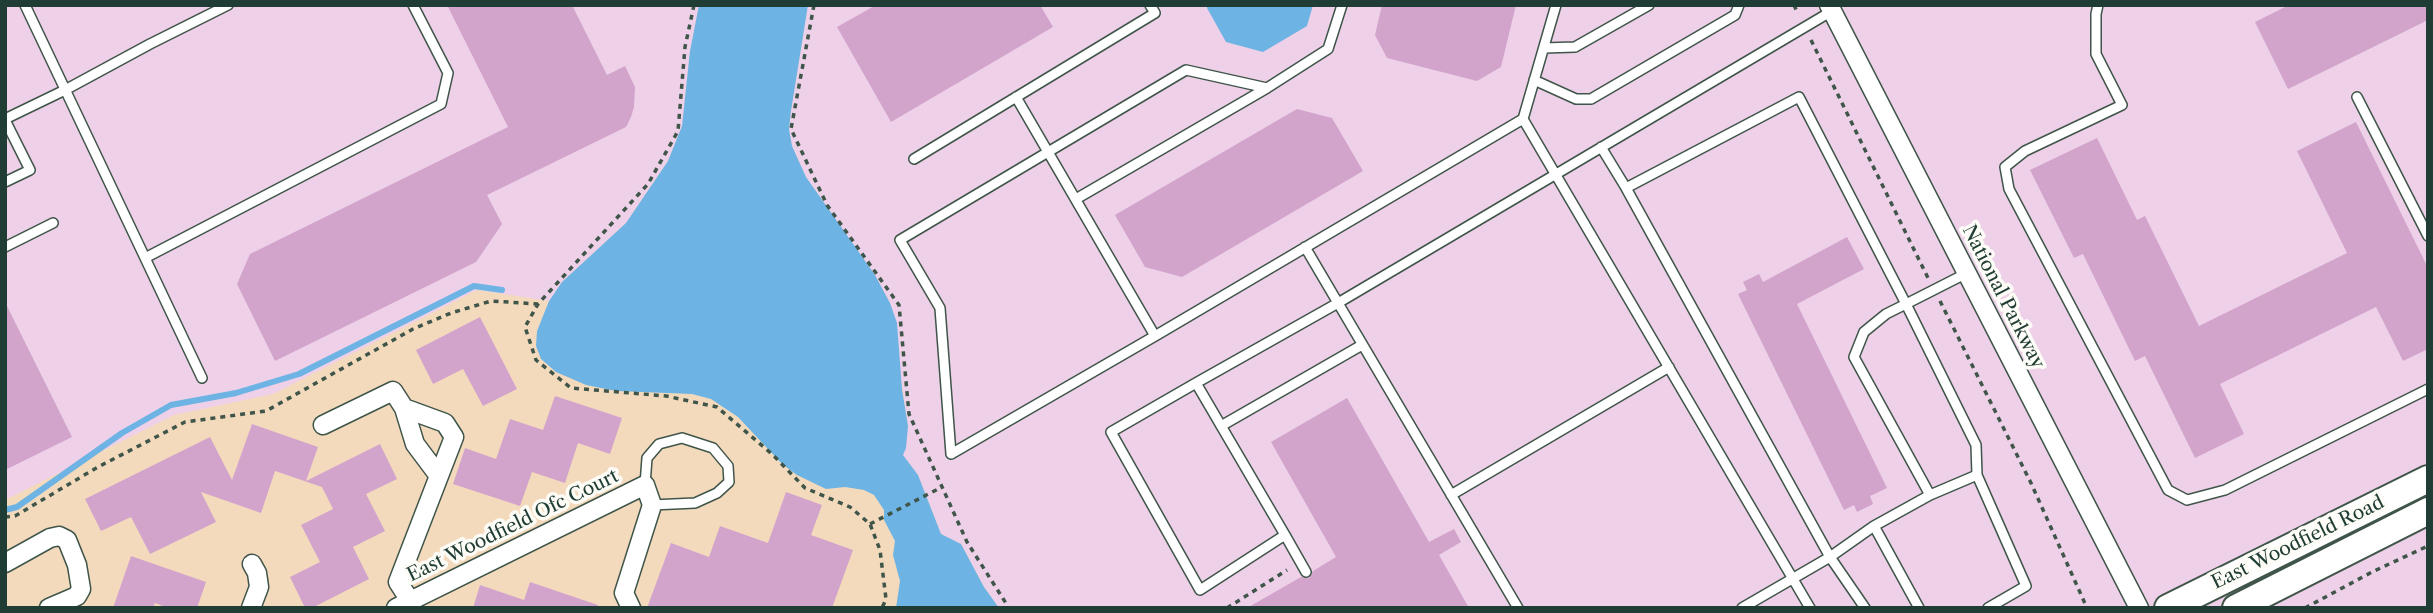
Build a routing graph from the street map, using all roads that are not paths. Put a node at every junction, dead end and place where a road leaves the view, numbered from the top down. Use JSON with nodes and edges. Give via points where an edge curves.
{"nodes":[{"id":1,"x":25,"y":5,"type":"edge"},
{"id":2,"x":228,"y":5,"type":"edge"},
{"id":3,"x":413,"y":5,"type":"edge"},
{"id":4,"x":1150,"y":5,"type":"edge"},
{"id":5,"x":1342,"y":5,"type":"edge"},
{"id":6,"x":1556,"y":5,"type":"edge"},
{"id":7,"x":1649,"y":5,"type":"edge"},
{"id":8,"x":1738,"y":5,"type":"edge"},
{"id":9,"x":2098,"y":5,"type":"edge"},
{"id":10,"x":1830,"y":8,"type":"edge"},
{"id":11,"x":1544,"y":48,"type":"junction"},
{"id":12,"x":1534,"y":80,"type":"junction"},
{"id":13,"x":1267,"y":88,"type":"junction"},
{"id":14,"x":65,"y":90,"type":"junction"},
{"id":15,"x":1016,"y":97,"type":"junction"},
{"id":16,"x":2357,"y":97,"type":"dead end"},
{"id":17,"x":5,"y":119,"type":"edge"},
{"id":18,"x":1523,"y":119,"type":"junction"},
{"id":19,"x":1601,"y":147,"type":"junction"},
{"id":20,"x":1048,"y":152,"type":"junction"},
{"id":21,"x":914,"y":159,"type":"dead end"},
{"id":22,"x":1556,"y":173,"type":"junction"},
{"id":23,"x":5,"y":182,"type":"edge"},
{"id":24,"x":1626,"y":188,"type":"junction"},
{"id":25,"x":1076,"y":199,"type":"junction"},
{"id":26,"x":52,"y":223,"type":"dead end"},
{"id":27,"x":2428,"y":236,"type":"edge"},
{"id":28,"x":5,"y":247,"type":"edge"},
{"id":29,"x":1305,"y":247,"type":"junction"},
{"id":30,"x":145,"y":258,"type":"junction"},
{"id":31,"x":1967,"y":273,"type":"junction"},
{"id":32,"x":1338,"y":303,"type":"junction"},
{"id":33,"x":1906,"y":304,"type":"junction"},
{"id":34,"x":1155,"y":336,"type":"junction"},
{"id":35,"x":1362,"y":345,"type":"junction"},
{"id":36,"x":1669,"y":367,"type":"junction"},
{"id":37,"x":202,"y":378,"type":"dead end"},
{"id":38,"x":1196,"y":383,"type":"junction"},
{"id":39,"x":2428,"y":389,"type":"edge"},
{"id":40,"x":404,"y":408,"type":"junction"},
{"id":41,"x":323,"y":425,"type":"dead end"},
{"id":42,"x":1221,"y":426,"type":"junction"},
{"id":43,"x":439,"y":475,"type":"junction"},
{"id":44,"x":1977,"y":475,"type":"junction"},
{"id":45,"x":2428,"y":479,"type":"edge"},
{"id":46,"x":645,"y":485,"type":"junction"},
{"id":47,"x":1451,"y":495,"type":"junction"},
{"id":48,"x":1930,"y":495,"type":"junction"},
{"id":49,"x":652,"y":505,"type":"junction"},
{"id":50,"x":2428,"y":511,"type":"edge"},
{"id":51,"x":1874,"y":526,"type":"junction"},
{"id":52,"x":1284,"y":535,"type":"junction"},
{"id":53,"x":1830,"y":557,"type":"junction"},
{"id":54,"x":5,"y":563,"type":"edge"},
{"id":55,"x":252,"y":564,"type":"dead end"},
{"id":56,"x":1306,"y":572,"type":"dead end"},
{"id":57,"x":1792,"y":579,"type":"junction"},
{"id":58,"x":80,"y":602,"type":"edge"},
{"id":59,"x":402,"y":604,"type":"edge"},
{"id":60,"x":49,"y":608,"type":"edge"},
{"id":61,"x":251,"y":608,"type":"edge"},
{"id":62,"x":631,"y":608,"type":"edge"},
{"id":63,"x":1518,"y":608,"type":"edge"},
{"id":64,"x":1742,"y":608,"type":"edge"},
{"id":65,"x":1811,"y":608,"type":"edge"},
{"id":66,"x":1865,"y":608,"type":"edge"},
{"id":67,"x":1919,"y":608,"type":"edge"},
{"id":68,"x":1988,"y":608,"type":"edge"},
{"id":69,"x":2140,"y":608,"type":"edge"},
{"id":70,"x":2168,"y":608,"type":"edge"},
{"id":71,"x":2236,"y":608,"type":"edge"}],
"edges":[{"from":1,"to":14,"type":"lane"},
{"from":2,"to":14,"type":"lane"},
{"from":3,"to":30,"type":"lane","via":[[447,73],[441,104]]},
{"from":4,"to":15,"type":"lane","via":[[1155,13]]},
{"from":5,"to":13,"type":"lane","via":[[1328,48]]},
{"from":6,"to":11,"type":"lane"},
{"from":7,"to":11,"type":"lane","via":[[1575,47]]},
{"from":8,"to":12,"type":"lane","via":[[1735,15],[1591,99],[1576,99]]},
{"from":9,"to":39,"type":"lane","via":[[2096,54],[2122,105],[2025,151],[2005,167],[2009,189],[2168,490],[2186,500],[2225,490]]},
{"from":10,"to":19,"type":"lane"},
{"from":10,"to":31,"type":"street","name":"National Parkway"},
{"from":11,"to":12,"type":"lane"},
{"from":12,"to":18,"type":"lane"},
{"from":13,"to":20,"type":"lane","via":[[1186,70]]},
{"from":13,"to":25,"type":"lane"},
{"from":14,"to":17,"type":"lane"},
{"from":14,"to":30,"type":"lane"},
{"from":15,"to":20,"type":"lane"},
{"from":15,"to":21,"type":"lane"},
{"from":16,"to":27,"type":"lane"},
{"from":17,"to":23,"type":"lane","via":[[30,170]]},
{"from":18,"to":22,"type":"lane"},
{"from":18,"to":29,"type":"lane"},
{"from":19,"to":22,"type":"lane"},
{"from":19,"to":24,"type":"lane"},
{"from":20,"to":25,"type":"lane"},
{"from":20,"to":34,"type":"lane","via":[[900,240],[940,308],[951,454]]},
{"from":22,"to":32,"type":"lane"},
{"from":22,"to":36,"type":"lane"},
{"from":24,"to":33,"type":"lane","via":[[1799,97]]},
{"from":24,"to":53,"type":"lane"},
{"from":25,"to":34,"type":"lane"},
{"from":26,"to":28,"type":"lane"},
{"from":29,"to":32,"type":"lane"},
{"from":29,"to":34,"type":"lane"},
{"from":30,"to":37,"type":"lane"},
{"from":31,"to":33,"type":"lane"},
{"from":31,"to":69,"type":"street","name":"National Parkway"},
{"from":32,"to":35,"type":"lane"},
{"from":32,"to":38,"type":"lane"},
{"from":33,"to":44,"type":"lane","via":[[1976,445]]},
{"from":33,"to":48,"type":"lane","via":[[1864,332],[1854,357]]},
{"from":35,"to":42,"type":"lane"},
{"from":35,"to":47,"type":"lane"},
{"from":36,"to":47,"type":"lane"},
{"from":36,"to":57,"type":"lane"},
{"from":38,"to":42,"type":"lane"},
{"from":38,"to":52,"type":"lane","via":[[1111,432],[1200,590]]},
{"from":40,"to":41,"type":"street","via":[[393,391]]},
{"from":40,"to":43,"type":"street","via":[[415,444]]},
{"from":40,"to":43,"type":"street","via":[[445,423],[454,437]]},
{"from":42,"to":52,"type":"lane"},
{"from":43,"to":59,"type":"street","via":[[398,582]]},
{"from":44,"to":48,"type":"lane"},
{"from":44,"to":68,"type":"lane","via":[[2026,586]]},
{"from":45,"to":70,"type":"street","name":"East Woodfield Road"},
{"from":46,"to":49,"type":"street","name":"East Woodfield Ofc Court"},
{"from":46,"to":49,"type":"lane","via":[[647,458],[659,444],[682,438],[713,449],[728,466],[729,482],[717,493],[695,503]]},
{"from":46,"to":59,"type":"street","name":"East Woodfield Ofc Court"},
{"from":47,"to":63,"type":"lane"},
{"from":48,"to":51,"type":"lane"},
{"from":49,"to":62,"type":"street","via":[[624,593]]},
{"from":50,"to":71,"type":"street","name":"East Woodfield Road"},
{"from":51,"to":53,"type":"lane"},
{"from":51,"to":67,"type":"lane"},
{"from":52,"to":56,"type":"lane"},
{"from":53,"to":57,"type":"lane"},
{"from":53,"to":66,"type":"lane"},
{"from":54,"to":58,"type":"street","via":[[50,538],[67,540],[80,580]]},
{"from":55,"to":61,"type":"street","via":[[259,587]]},
{"from":57,"to":64,"type":"lane"},
{"from":57,"to":65,"type":"lane"},
{"from":58,"to":60,"type":"street"}]}
